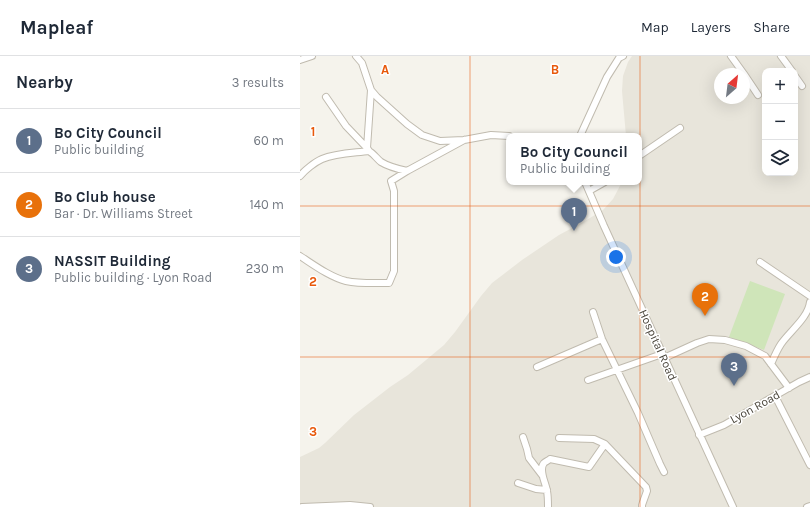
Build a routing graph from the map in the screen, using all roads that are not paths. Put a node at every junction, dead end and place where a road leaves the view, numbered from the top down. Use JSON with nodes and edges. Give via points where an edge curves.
{"nodes":[{"id":1,"x":312,"y":56,"type":"edge"},
{"id":2,"x":356,"y":56,"type":"edge"},
{"id":3,"x":623,"y":56,"type":"edge"},
{"id":4,"x":731,"y":56,"type":"edge"},
{"id":5,"x":781,"y":56,"type":"edge"},
{"id":6,"x":300,"y":60,"type":"edge"},
{"id":7,"x":740,"y":68,"type":"edge"},
{"id":8,"x":790,"y":68,"type":"edge"},
{"id":9,"x":798,"y":80,"type":"edge"},
{"id":10,"x":750,"y":83,"type":"edge"},
{"id":11,"x":802,"y":86,"type":"dead end"},
{"id":12,"x":372,"y":90,"type":"junction"},
{"id":13,"x":758,"y":94,"type":"dead end"},
{"id":14,"x":326,"y":97,"type":"dead end"},
{"id":15,"x":680,"y":128,"type":"dead end"},
{"id":16,"x":581,"y":133,"type":"edge"},
{"id":17,"x":506,"y":136,"type":"edge"},
{"id":18,"x":464,"y":140,"type":"junction"},
{"id":19,"x":368,"y":150,"type":"junction"},
{"id":20,"x":642,"y":154,"type":"edge"},
{"id":21,"x":407,"y":171,"type":"junction"},
{"id":22,"x":300,"y":176,"type":"edge"},
{"id":23,"x":586,"y":185,"type":"edge"},
{"id":24,"x":600,"y":185,"type":"edge"},
{"id":25,"x":589,"y":191,"type":"junction"},
{"id":26,"x":300,"y":256,"type":"edge"},
{"id":27,"x":760,"y":262,"type":"dead end"},
{"id":28,"x":810,"y":296,"type":"edge"},
{"id":29,"x":810,"y":302,"type":"edge"},
{"id":30,"x":593,"y":312,"type":"dead end"},
{"id":31,"x":602,"y":339,"type":"junction"},
{"id":32,"x":663,"y":356,"type":"junction"},
{"id":33,"x":771,"y":364,"type":"junction"},
{"id":34,"x":537,"y":367,"type":"dead end"},
{"id":35,"x":616,"y":370,"type":"junction"},
{"id":36,"x":810,"y":377,"type":"edge"},
{"id":37,"x":588,"y":380,"type":"dead end"},
{"id":38,"x":789,"y":388,"type":"junction"},
{"id":39,"x":775,"y":396,"type":"junction"},
{"id":40,"x":699,"y":435,"type":"junction"},
{"id":41,"x":523,"y":437,"type":"dead end"},
{"id":42,"x":559,"y":438,"type":"dead end"},
{"id":43,"x":605,"y":444,"type":"junction"},
{"id":44,"x":810,"y":465,"type":"edge"},
{"id":45,"x":664,"y":472,"type":"dead end"},
{"id":46,"x":542,"y":475,"type":"junction"},
{"id":47,"x":518,"y":483,"type":"dead end"},
{"id":48,"x":547,"y":490,"type":"junction"},
{"id":49,"x":350,"y":506,"type":"edge"},
{"id":50,"x":810,"y":506,"type":"edge"},
{"id":51,"x":302,"y":507,"type":"edge"},
{"id":52,"x":370,"y":507,"type":"edge"},
{"id":53,"x":548,"y":507,"type":"edge"},
{"id":54,"x":642,"y":507,"type":"edge"},
{"id":55,"x":733,"y":507,"type":"edge"},
{"id":56,"x":807,"y":507,"type":"edge"}],
"edges":[{"from":1,"to":6,"type":"street"},
{"from":2,"to":12,"type":"street","via":[[362,63]]},
{"from":3,"to":16,"type":"street","via":[[607,77]]},
{"from":4,"to":7,"type":"street"},
{"from":5,"to":8,"type":"street"},
{"from":9,"to":11,"type":"street"},
{"from":10,"to":13,"type":"street"},
{"from":12,"to":18,"type":"street","via":[[407,124],[422,134],[440,141]]},
{"from":12,"to":19,"type":"street"},
{"from":14,"to":19,"type":"street","via":[[346,126]]},
{"from":15,"to":20,"type":"street"},
{"from":17,"to":18,"type":"street","via":[[491,135]]},
{"from":18,"to":21,"type":"street"},
{"from":19,"to":21,"type":"street","via":[[381,162]]},
{"from":19,"to":22,"type":"street","via":[[322,159]]},
{"from":21,"to":26,"type":"street","via":[[392,181],[394,271],[389,283],[345,281]]},
{"from":23,"to":25,"type":"street","name":"Hospital Road"},
{"from":24,"to":25,"type":"street"},
{"from":25,"to":32,"type":"street","name":"Hospital Road"},
{"from":27,"to":28,"type":"street"},
{"from":29,"to":33,"type":"street","via":[[797,326],[781,344]]},
{"from":30,"to":31,"type":"street"},
{"from":31,"to":34,"type":"street"},
{"from":31,"to":35,"type":"street"},
{"from":32,"to":33,"type":"street","via":[[697,342],[709,339],[725,340],[746,346],[765,356]]},
{"from":32,"to":35,"type":"street"},
{"from":32,"to":40,"type":"street","name":"Hospital Road"},
{"from":33,"to":38,"type":"street"},
{"from":35,"to":37,"type":"street"},
{"from":35,"to":45,"type":"street"},
{"from":36,"to":38,"type":"street","name":"Lyon Road"},
{"from":38,"to":39,"type":"street","name":"Lyon Road"},
{"from":39,"to":40,"type":"street","name":"Lyon Road"},
{"from":39,"to":44,"type":"street"},
{"from":40,"to":55,"type":"street","name":"Hospital Road"},
{"from":41,"to":46,"type":"street","via":[[528,458]]},
{"from":42,"to":43,"type":"street","via":[[594,439]]},
{"from":43,"to":46,"type":"street","via":[[589,467],[550,459],[544,462]]},
{"from":43,"to":54,"type":"street","via":[[646,487]]},
{"from":46,"to":48,"type":"street"},
{"from":47,"to":48,"type":"street"},
{"from":48,"to":53,"type":"street"},
{"from":49,"to":51,"type":"street"},
{"from":49,"to":52,"type":"street"},
{"from":50,"to":56,"type":"street"}]}
